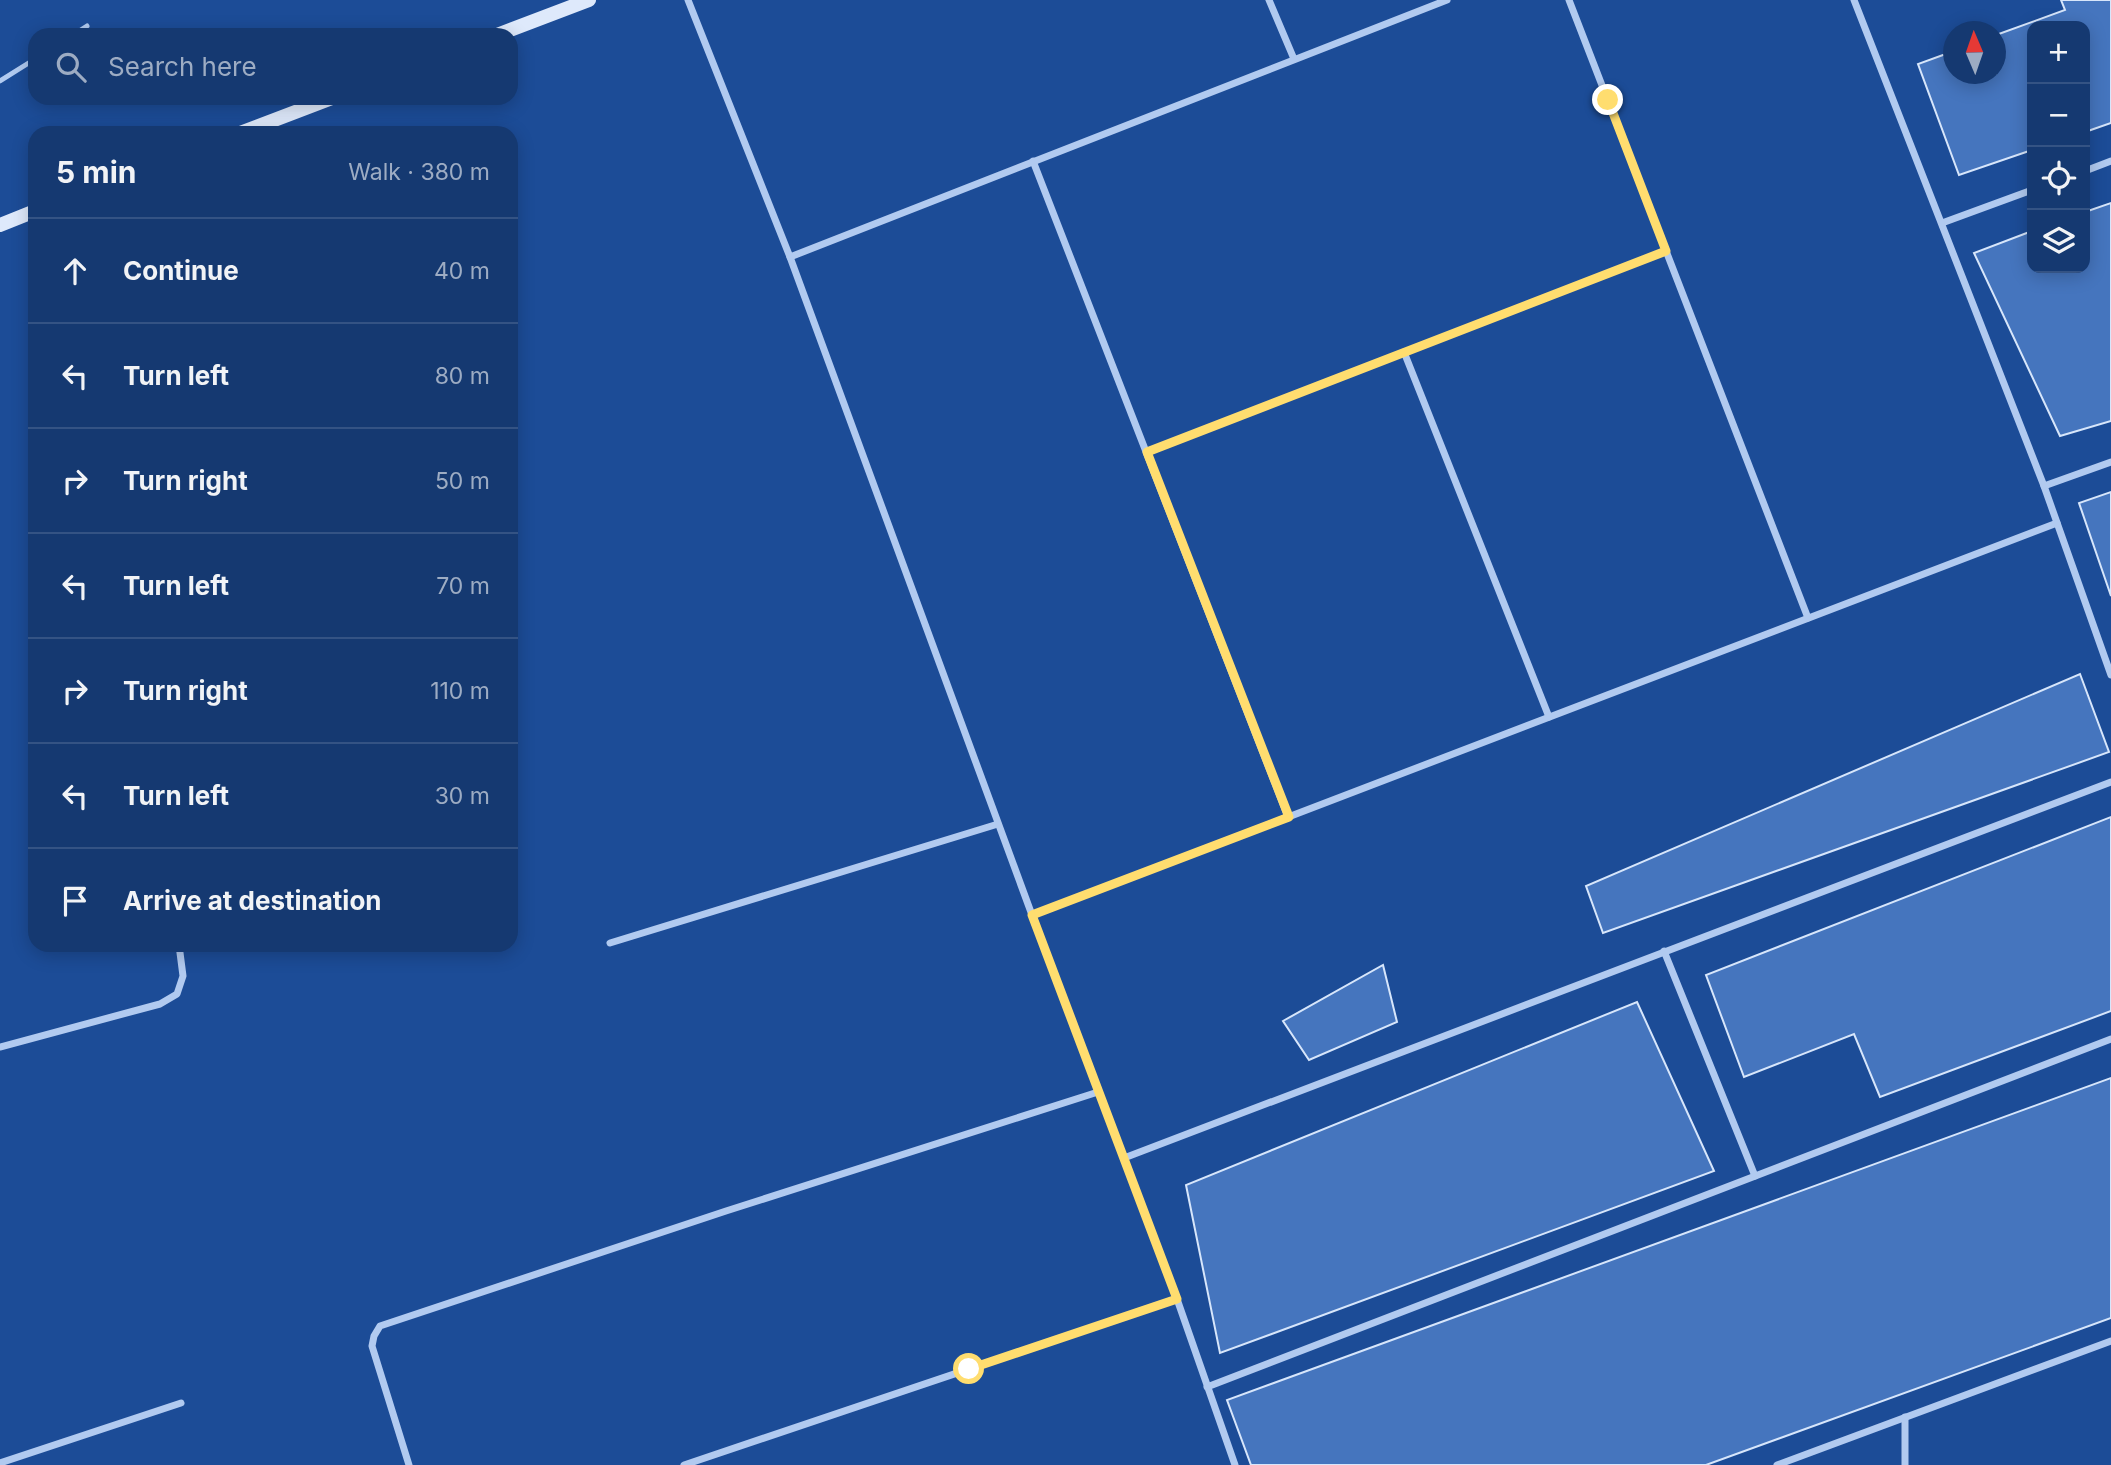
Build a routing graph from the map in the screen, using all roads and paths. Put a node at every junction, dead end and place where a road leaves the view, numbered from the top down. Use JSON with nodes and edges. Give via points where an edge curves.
{"nodes":[{"id":1,"x":589,"y":0,"type":"edge"},
{"id":2,"x":688,"y":0,"type":"edge"},
{"id":3,"x":1269,"y":0,"type":"edge"},
{"id":4,"x":1447,"y":0,"type":"edge"},
{"id":5,"x":1569,"y":0,"type":"edge"},
{"id":6,"x":1854,"y":0,"type":"edge"},
{"id":7,"x":87,"y":26,"type":"dead end"},
{"id":8,"x":84,"y":28,"type":"edge"},
{"id":9,"x":515,"y":28,"type":"edge"},
{"id":10,"x":1294,"y":60,"type":"junction"},
{"id":11,"x":28,"y":63,"type":"edge"},
{"id":12,"x":0,"y":81,"type":"edge"},
{"id":13,"x":314,"y":105,"type":"edge"},
{"id":14,"x":258,"y":126,"type":"edge"},
{"id":15,"x":1033,"y":161,"type":"junction"},
{"id":16,"x":2111,"y":161,"type":"edge"},
{"id":17,"x":2090,"y":169,"type":"edge"},
{"id":18,"x":2027,"y":192,"type":"edge"},
{"id":19,"x":28,"y":214,"type":"edge"},
{"id":20,"x":1941,"y":223,"type":"junction"},
{"id":21,"x":0,"y":225,"type":"edge"},
{"id":22,"x":1666,"y":251,"type":"junction"},
{"id":23,"x":790,"y":257,"type":"junction"},
{"id":24,"x":1404,"y":352,"type":"junction"},
{"id":25,"x":1147,"y":452,"type":"junction"},
{"id":26,"x":2111,"y":462,"type":"edge"},
{"id":27,"x":2043,"y":486,"type":"junction"},
{"id":28,"x":2057,"y":523,"type":"junction"},
{"id":29,"x":1808,"y":618,"type":"junction"},
{"id":30,"x":2111,"y":675,"type":"edge"},
{"id":31,"x":1549,"y":718,"type":"junction"},
{"id":32,"x":2111,"y":782,"type":"edge"},
{"id":33,"x":1289,"y":817,"type":"junction"},
{"id":34,"x":998,"y":824,"type":"junction"},
{"id":35,"x":1032,"y":915,"type":"junction"},
{"id":36,"x":610,"y":943,"type":"dead end"},
{"id":37,"x":1664,"y":951,"type":"junction"},
{"id":38,"x":180,"y":952,"type":"edge"},
{"id":39,"x":2111,"y":1039,"type":"edge"},
{"id":40,"x":0,"y":1046,"type":"edge"},
{"id":41,"x":1098,"y":1092,"type":"junction"},
{"id":42,"x":1124,"y":1158,"type":"junction"},
{"id":43,"x":1755,"y":1176,"type":"junction"},
{"id":44,"x":1177,"y":1299,"type":"junction"},
{"id":45,"x":2111,"y":1340,"type":"edge"},
{"id":46,"x":1207,"y":1387,"type":"junction"},
{"id":47,"x":181,"y":1403,"type":"dead end"},
{"id":48,"x":1905,"y":1416,"type":"junction"},
{"id":49,"x":0,"y":1463,"type":"edge"},
{"id":50,"x":409,"y":1465,"type":"edge"},
{"id":51,"x":684,"y":1465,"type":"edge"},
{"id":52,"x":1235,"y":1465,"type":"edge"},
{"id":53,"x":1777,"y":1465,"type":"edge"},
{"id":54,"x":1905,"y":1465,"type":"edge"}],
"edges":[{"from":1,"to":9,"type":"street"},
{"from":2,"to":23,"type":"street"},
{"from":3,"to":10,"type":"street"},
{"from":4,"to":10,"type":"street"},
{"from":5,"to":22,"type":"street"},
{"from":6,"to":20,"type":"street"},
{"from":7,"to":8,"type":"lane"},
{"from":10,"to":15,"type":"street"},
{"from":11,"to":12,"type":"lane"},
{"from":13,"to":14,"type":"street"},
{"from":15,"to":23,"type":"street"},
{"from":15,"to":25,"type":"street"},
{"from":16,"to":17,"type":"street"},
{"from":18,"to":20,"type":"street"},
{"from":19,"to":21,"type":"street"},
{"from":20,"to":27,"type":"street"},
{"from":22,"to":24,"type":"street"},
{"from":22,"to":29,"type":"street"},
{"from":23,"to":34,"type":"street"},
{"from":24,"to":25,"type":"street"},
{"from":24,"to":31,"type":"street"},
{"from":25,"to":33,"type":"street"},
{"from":26,"to":27,"type":"street"},
{"from":27,"to":28,"type":"street"},
{"from":28,"to":29,"type":"street"},
{"from":28,"to":30,"type":"street"},
{"from":29,"to":31,"type":"street"},
{"from":31,"to":33,"type":"street"},
{"from":32,"to":37,"type":"street"},
{"from":33,"to":35,"type":"street"},
{"from":34,"to":35,"type":"street"},
{"from":34,"to":36,"type":"street"},
{"from":35,"to":41,"type":"street"},
{"from":37,"to":42,"type":"street"},
{"from":37,"to":43,"type":"street"},
{"from":38,"to":40,"type":"street","via":[[183,976],[177,995],[160,1004]]},
{"from":39,"to":43,"type":"street"},
{"from":41,"to":42,"type":"street"},
{"from":41,"to":50,"type":"street","via":[[380,1326],[372,1346]]},
{"from":42,"to":44,"type":"street"},
{"from":43,"to":46,"type":"street"},
{"from":44,"to":46,"type":"street"},
{"from":44,"to":51,"type":"street"},
{"from":45,"to":48,"type":"street"},
{"from":46,"to":52,"type":"street"},
{"from":47,"to":49,"type":"street"},
{"from":48,"to":53,"type":"street"},
{"from":48,"to":54,"type":"street"}]}
